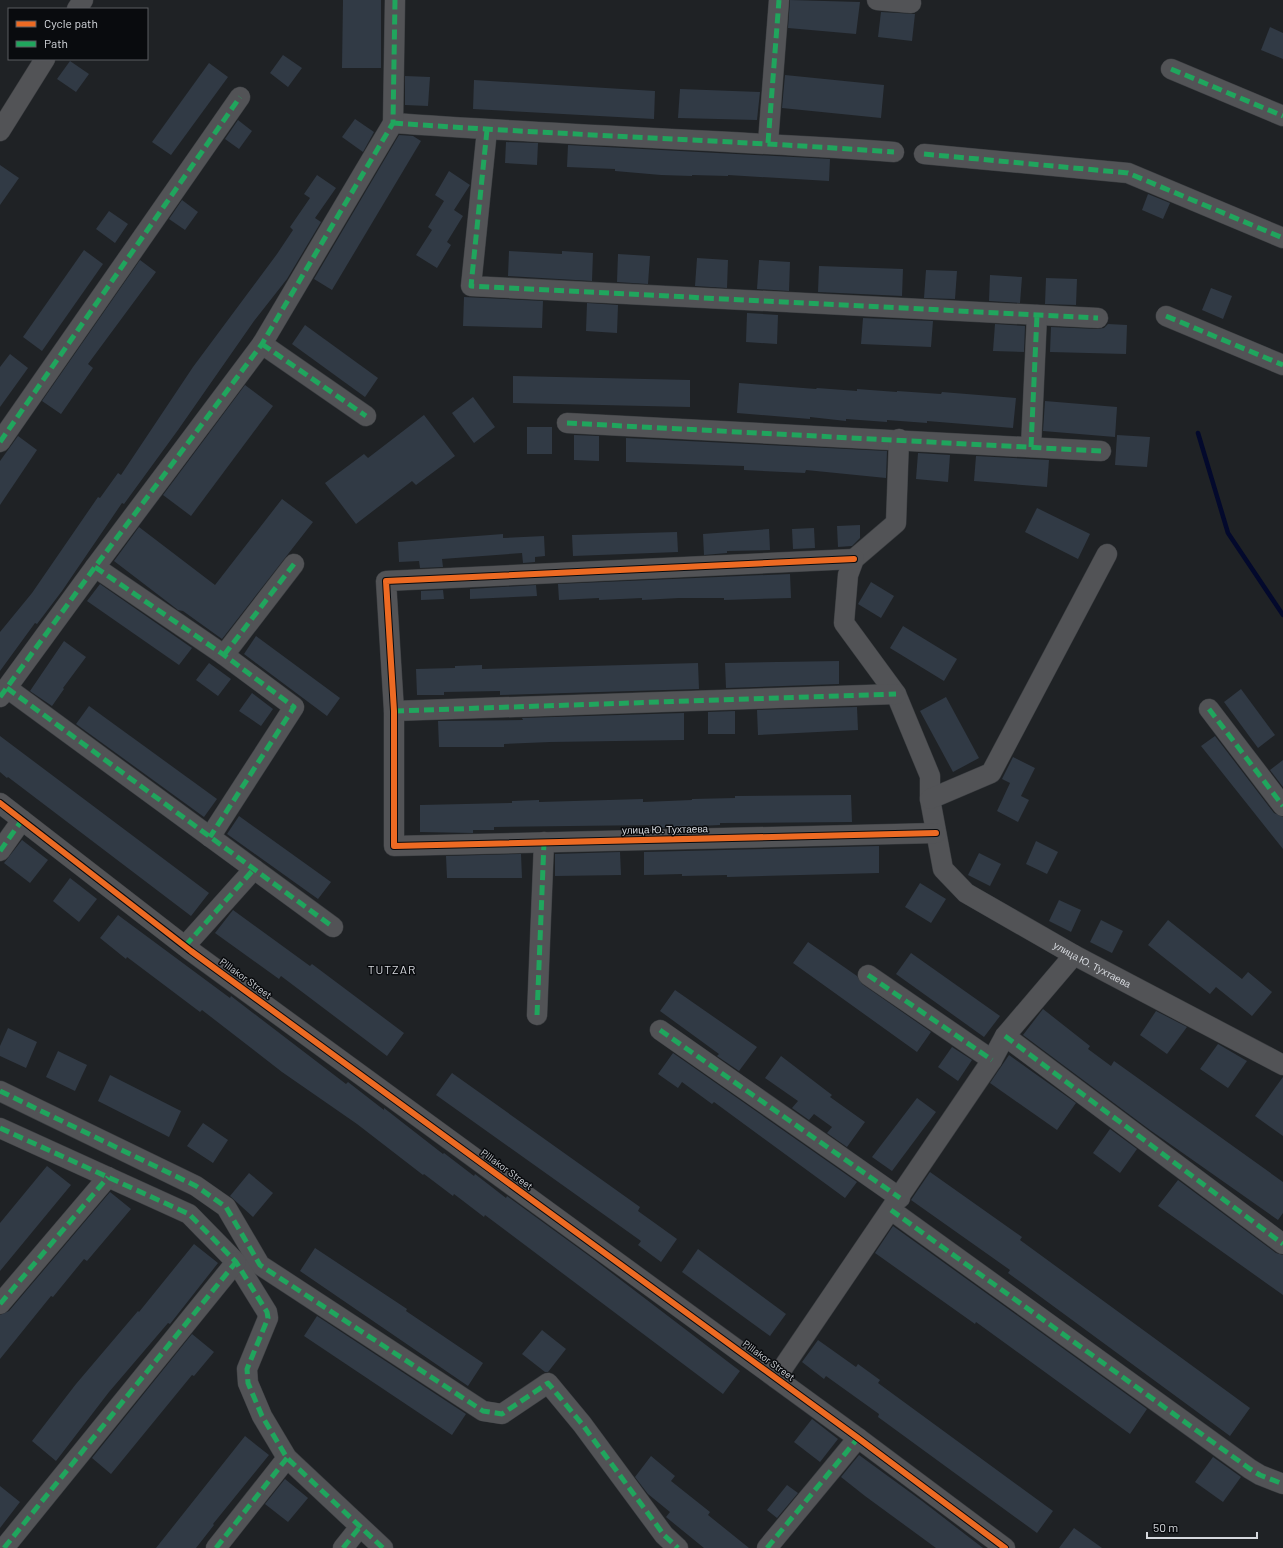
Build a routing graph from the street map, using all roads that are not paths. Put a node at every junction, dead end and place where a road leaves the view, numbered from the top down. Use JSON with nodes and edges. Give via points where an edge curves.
{"nodes":[{"id":1,"x":395,"y":0,"type":"edge"},
{"id":2,"x":779,"y":0,"type":"edge"},
{"id":3,"x":876,"y":0,"type":"edge"},
{"id":4,"x":911,"y":3,"type":"dead end"},
{"id":5,"x":44,"y":60,"type":"edge"},
{"id":6,"x":1171,"y":69,"type":"dead end"},
{"id":7,"x":240,"y":97,"type":"dead end"},
{"id":8,"x":1283,"y":116,"type":"edge"},
{"id":9,"x":393,"y":123,"type":"junction"},
{"id":10,"x":487,"y":130,"type":"junction"},
{"id":11,"x":0,"y":131,"type":"edge"},
{"id":12,"x":768,"y":143,"type":"junction"},
{"id":13,"x":894,"y":152,"type":"dead end"},
{"id":14,"x":924,"y":154,"type":"dead end"},
{"id":15,"x":1283,"y":238,"type":"edge"},
{"id":16,"x":1037,"y":315,"type":"junction"},
{"id":17,"x":1166,"y":316,"type":"dead end"},
{"id":18,"x":1098,"y":318,"type":"dead end"},
{"id":19,"x":262,"y":344,"type":"junction"},
{"id":20,"x":1283,"y":364,"type":"edge"},
{"id":21,"x":366,"y":416,"type":"dead end"},
{"id":22,"x":567,"y":423,"type":"dead end"},
{"id":23,"x":900,"y":439,"type":"junction"},
{"id":24,"x":0,"y":442,"type":"edge"},
{"id":25,"x":1031,"y":447,"type":"junction"},
{"id":26,"x":1101,"y":451,"type":"dead end"},
{"id":27,"x":1107,"y":554,"type":"dead end"},
{"id":28,"x":854,"y":559,"type":"junction"},
{"id":29,"x":294,"y":564,"type":"dead end"},
{"id":30,"x":95,"y":567,"type":"junction"},
{"id":31,"x":224,"y":654,"type":"junction"},
{"id":32,"x":4,"y":693,"type":"edge"},
{"id":33,"x":896,"y":694,"type":"junction"},
{"id":34,"x":1209,"y":709,"type":"dead end"},
{"id":35,"x":394,"y":711,"type":"junction"},
{"id":36,"x":930,"y":799,"type":"junction"},
{"id":37,"x":0,"y":803,"type":"edge"},
{"id":38,"x":1283,"y":806,"type":"edge"},
{"id":39,"x":22,"y":820,"type":"junction"},
{"id":40,"x":936,"y":833,"type":"junction"},
{"id":41,"x":210,"y":837,"type":"junction"},
{"id":42,"x":544,"y":842,"type":"junction"},
{"id":43,"x":0,"y":851,"type":"edge"},
{"id":44,"x":254,"y":869,"type":"junction"},
{"id":45,"x":333,"y":927,"type":"dead end"},
{"id":46,"x":185,"y":946,"type":"junction"},
{"id":47,"x":1074,"y":955,"type":"junction"},
{"id":48,"x":868,"y":975,"type":"dead end"},
{"id":49,"x":537,"y":1015,"type":"dead end"},
{"id":50,"x":660,"y":1030,"type":"dead end"},
{"id":51,"x":1005,"y":1036,"type":"junction"},
{"id":52,"x":992,"y":1060,"type":"junction"},
{"id":53,"x":1283,"y":1065,"type":"edge"},
{"id":54,"x":0,"y":1091,"type":"edge"},
{"id":55,"x":0,"y":1128,"type":"edge"},
{"id":56,"x":108,"y":1177,"type":"junction"},
{"id":57,"x":896,"y":1204,"type":"junction"},
{"id":58,"x":1283,"y":1244,"type":"edge"},
{"id":59,"x":236,"y":1262,"type":"junction"},
{"id":60,"x":0,"y":1304,"type":"edge"},
{"id":61,"x":776,"y":1378,"type":"junction"},
{"id":62,"x":858,"y":1438,"type":"junction"},
{"id":63,"x":287,"y":1458,"type":"junction"},
{"id":64,"x":1283,"y":1484,"type":"edge"},
{"id":65,"x":359,"y":1528,"type":"junction"},
{"id":66,"x":4,"y":1548,"type":"edge"},
{"id":67,"x":216,"y":1548,"type":"edge"},
{"id":68,"x":343,"y":1548,"type":"edge"},
{"id":69,"x":383,"y":1548,"type":"edge"},
{"id":70,"x":678,"y":1548,"type":"edge"},
{"id":71,"x":767,"y":1548,"type":"edge"},
{"id":72,"x":1005,"y":1548,"type":"edge"}],
"edges":[{"from":1,"to":9,"type":"street"},
{"from":2,"to":12,"type":"street"},
{"from":3,"to":4,"type":"street"},
{"from":5,"to":11,"type":"street"},
{"from":6,"to":8,"type":"street"},
{"from":7,"to":24,"type":"street"},
{"from":9,"to":10,"type":"street"},
{"from":9,"to":19,"type":"street"},
{"from":10,"to":12,"type":"street"},
{"from":10,"to":16,"type":"street","via":[[471,286]]},
{"from":12,"to":13,"type":"street"},
{"from":14,"to":15,"type":"street","via":[[1128,173]]},
{"from":16,"to":18,"type":"street"},
{"from":16,"to":25,"type":"street"},
{"from":17,"to":20,"type":"street"},
{"from":19,"to":21,"type":"street"},
{"from":19,"to":30,"type":"street"},
{"from":22,"to":23,"type":"street"},
{"from":23,"to":25,"type":"street"},
{"from":23,"to":28,"type":"street","via":[[896,523]]},
{"from":25,"to":26,"type":"street"},
{"from":27,"to":36,"type":"street","via":[[991,773]]},
{"from":28,"to":33,"type":"street","name":"улица Ю. Тухтаева","via":[[848,575],[844,623]]},
{"from":28,"to":35,"type":"street","via":[[386,581]]},
{"from":29,"to":31,"type":"street"},
{"from":30,"to":31,"type":"street"},
{"from":30,"to":32,"type":"street"},
{"from":31,"to":41,"type":"street","via":[[294,706]]},
{"from":32,"to":41,"type":"street"},
{"from":33,"to":35,"type":"street"},
{"from":33,"to":36,"type":"street","name":"улица Ю. Тухтаева","via":[[930,776]]},
{"from":34,"to":38,"type":"street"},
{"from":35,"to":42,"type":"street","name":"улица Ю. Тухтаева","via":[[394,846]]},
{"from":36,"to":40,"type":"street","name":"улица Ю. Тухтаева"},
{"from":37,"to":39,"type":"street","name":"Pillakor Street"},
{"from":39,"to":43,"type":"street"},
{"from":39,"to":46,"type":"street","name":"Pillakor Street"},
{"from":40,"to":42,"type":"street","name":"улица Ю. Тухтаева"},
{"from":40,"to":47,"type":"street","name":"улица Ю. Тухтаева","via":[[943,869],[966,893]]},
{"from":41,"to":44,"type":"street"},
{"from":42,"to":49,"type":"street"},
{"from":44,"to":45,"type":"street"},
{"from":44,"to":46,"type":"street"},
{"from":46,"to":61,"type":"street","name":"Pillakor Street"},
{"from":47,"to":51,"type":"street"},
{"from":47,"to":53,"type":"street","name":"улица Ю. Тухтаева"},
{"from":48,"to":52,"type":"street"},
{"from":50,"to":57,"type":"street"},
{"from":51,"to":52,"type":"street"},
{"from":51,"to":58,"type":"street"},
{"from":52,"to":57,"type":"street"},
{"from":54,"to":70,"type":"street","via":[[196,1186],[226,1207],[260,1265],[482,1411],[502,1414],[548,1383],[582,1424],[664,1535]]},
{"from":55,"to":56,"type":"street"},
{"from":56,"to":59,"type":"street","via":[[189,1214]]},
{"from":56,"to":60,"type":"street"},
{"from":57,"to":61,"type":"street"},
{"from":57,"to":64,"type":"street","via":[[1250,1469]]},
{"from":59,"to":63,"type":"street","via":[[268,1318],[247,1369],[248,1383],[262,1416]]},
{"from":59,"to":66,"type":"street"},
{"from":61,"to":62,"type":"street","name":"Pillakor Street"},
{"from":62,"to":71,"type":"street"},
{"from":62,"to":72,"type":"street","name":"Pillakor Street"},
{"from":63,"to":65,"type":"street"},
{"from":63,"to":67,"type":"street"},
{"from":65,"to":68,"type":"street"},
{"from":65,"to":69,"type":"street"}]}
